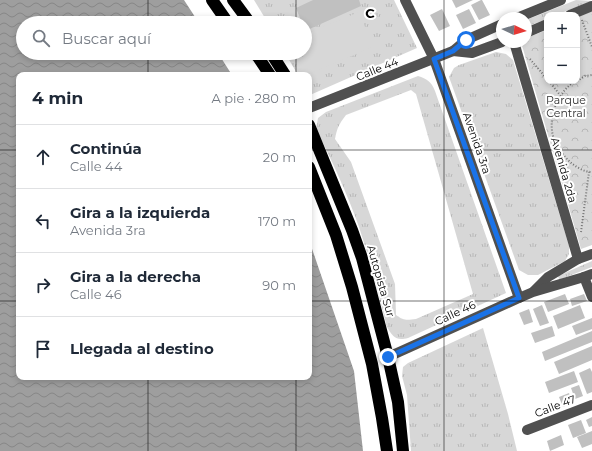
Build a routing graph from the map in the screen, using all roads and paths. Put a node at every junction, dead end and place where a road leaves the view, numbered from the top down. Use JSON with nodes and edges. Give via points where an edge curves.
{"nodes":[{"id":1,"x":212,"y":0,"type":"edge"},
{"id":2,"x":233,"y":0,"type":"edge"},
{"id":3,"x":405,"y":0,"type":"edge"},
{"id":4,"x":561,"y":0,"type":"edge"},
{"id":5,"x":592,"y":6,"type":"edge"},
{"id":6,"x":532,"y":12,"type":"edge"},
{"id":7,"x":577,"y":12,"type":"edge"},
{"id":8,"x":223,"y":16,"type":"edge"},
{"id":9,"x":245,"y":16,"type":"edge"},
{"id":10,"x":580,"y":24,"type":"edge"},
{"id":11,"x":544,"y":25,"type":"edge"},
{"id":12,"x":496,"y":27,"type":"edge"},
{"id":13,"x":532,"y":30,"type":"edge"},
{"id":14,"x":496,"y":44,"type":"edge"},
{"id":15,"x":592,"y":47,"type":"edge"},
{"id":16,"x":516,"y":48,"type":"edge"},
{"id":17,"x":453,"y":51,"type":"junction"},
{"id":18,"x":529,"y":58,"type":"dead end"},
{"id":19,"x":434,"y":59,"type":"junction"},
{"id":20,"x":251,"y":60,"type":"edge"},
{"id":21,"x":260,"y":60,"type":"edge"},
{"id":22,"x":275,"y":60,"type":"edge"},
{"id":23,"x":258,"y":72,"type":"edge"},
{"id":24,"x":268,"y":72,"type":"edge"},
{"id":25,"x":283,"y":72,"type":"edge"},
{"id":26,"x":544,"y":75,"type":"edge"},
{"id":27,"x":592,"y":75,"type":"edge"},
{"id":28,"x":580,"y":79,"type":"edge"},
{"id":29,"x":551,"y":84,"type":"edge"},
{"id":30,"x":571,"y":84,"type":"edge"},
{"id":31,"x":560,"y":95,"type":"junction"},
{"id":32,"x":312,"y":107,"type":"edge"},
{"id":33,"x":312,"y":132,"type":"edge"},
{"id":34,"x":591,"y":172,"type":"edge"},
{"id":35,"x":312,"y":175,"type":"edge"},
{"id":36,"x":581,"y":236,"type":"dead end"},
{"id":37,"x":592,"y":254,"type":"edge"},
{"id":38,"x":578,"y":259,"type":"junction"},
{"id":39,"x":588,"y":276,"type":"edge"},
{"id":40,"x":533,"y":292,"type":"junction"},
{"id":41,"x":592,"y":297,"type":"edge"},
{"id":42,"x":519,"y":298,"type":"junction"},
{"id":43,"x":388,"y":357,"type":"junction"},
{"id":44,"x":592,"y":405,"type":"edge"},
{"id":45,"x":527,"y":430,"type":"dead end"},
{"id":46,"x":387,"y":451,"type":"edge"},
{"id":47,"x":403,"y":451,"type":"edge"}],
"edges":[{"from":1,"to":8,"type":"highway"},
{"from":2,"to":9,"type":"highway"},
{"from":3,"to":19,"type":"street","name":"Avenida 3ra"},
{"from":4,"to":6,"type":"street"},
{"from":5,"to":7,"type":"street"},
{"from":10,"to":15,"type":"path"},
{"from":11,"to":13,"type":"street"},
{"from":12,"to":17,"type":"street","name":"Calle 44","via":[[466,40]]},
{"from":14,"to":17,"type":"street","name":"Calle 44","via":[[472,53]]},
{"from":16,"to":38,"type":"street","name":"Avenida 2da"},
{"from":17,"to":19,"type":"street","name":"Calle 44"},
{"from":18,"to":26,"type":"path"},
{"from":19,"to":32,"type":"street","name":"Calle 44"},
{"from":19,"to":42,"type":"street","name":"Avenida 3ra"},
{"from":20,"to":23,"type":"highway"},
{"from":21,"to":24,"type":"highway"},
{"from":22,"to":25,"type":"highway"},
{"from":27,"to":28,"type":"path"},
{"from":29,"to":31,"type":"path"},
{"from":30,"to":31,"type":"path"},
{"from":31,"to":34,"type":"path","via":[[554,110],[552,126],[555,141],[562,155],[574,166]]},
{"from":33,"to":43,"type":"highway","name":"Autopista Sur","via":[[362,258]]},
{"from":34,"to":36,"type":"path"},
{"from":35,"to":46,"type":"highway","via":[[336,235],[352,287],[372,364]]},
{"from":37,"to":38,"type":"street","name":"Calle 46"},
{"from":38,"to":40,"type":"street","name":"Calle 46","via":[[548,277]]},
{"from":39,"to":40,"type":"street","name":"Calle 46"},
{"from":39,"to":41,"type":"street"},
{"from":40,"to":42,"type":"street","name":"Calle 46"},
{"from":42,"to":43,"type":"street","name":"Calle 46"},
{"from":43,"to":46,"type":"highway","via":[[381,371],[390,428]]},
{"from":43,"to":47,"type":"highway","name":"Autopista Sur","via":[[398,402]]},
{"from":44,"to":45,"type":"street","name":"Calle 47"}]}
